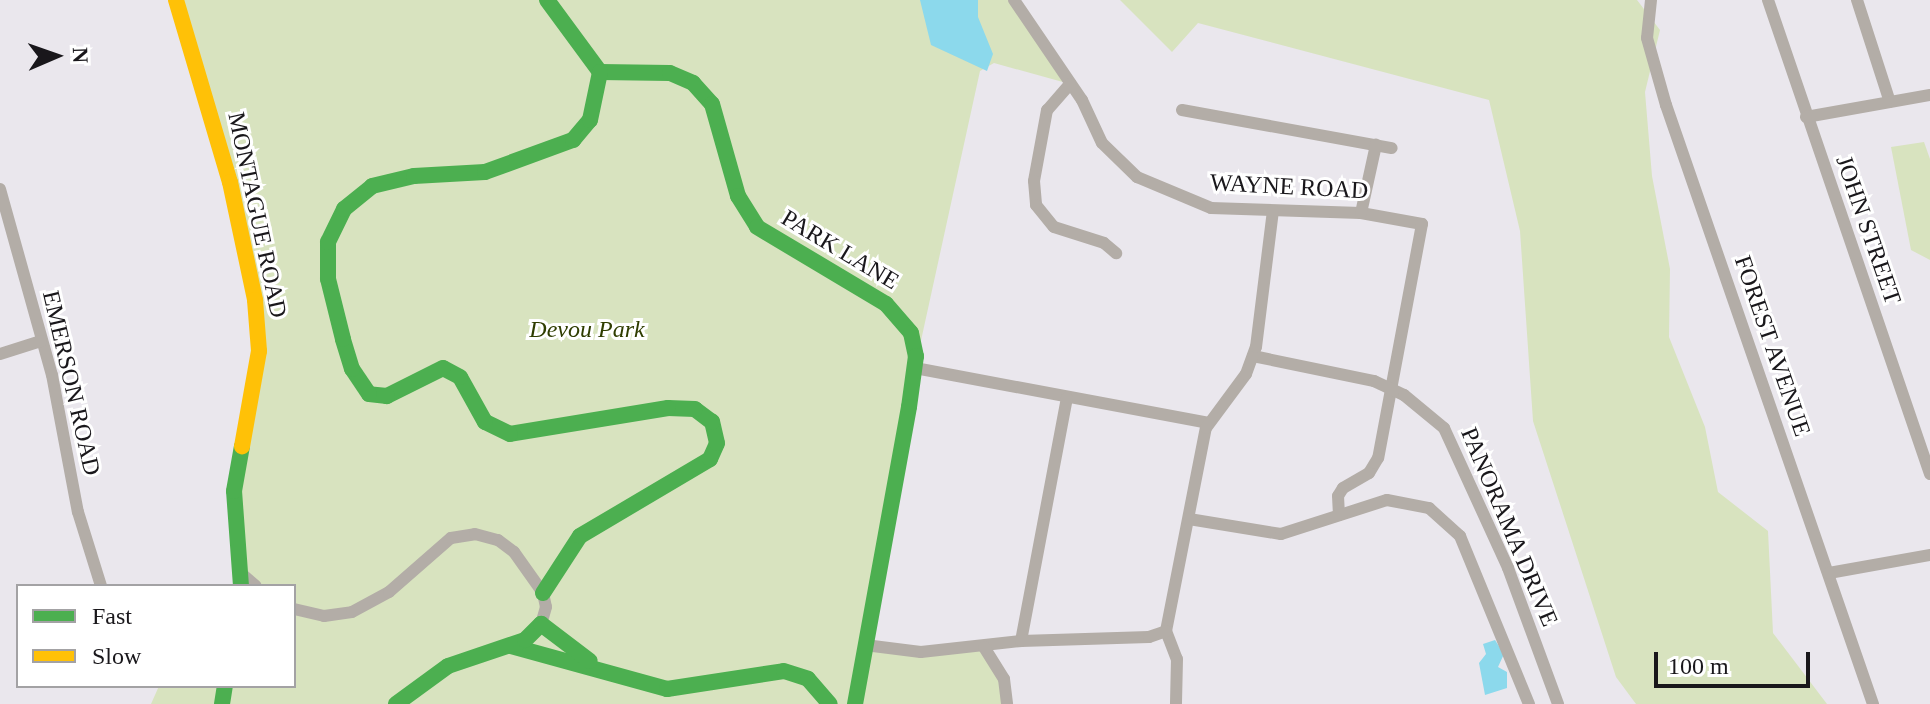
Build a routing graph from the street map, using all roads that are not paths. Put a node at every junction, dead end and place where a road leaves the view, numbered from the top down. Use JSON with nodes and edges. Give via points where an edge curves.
{"nodes":[{"id":1,"x":176,"y":0,"type":"edge"},
{"id":2,"x":547,"y":0,"type":"edge"},
{"id":3,"x":1014,"y":0,"type":"edge"},
{"id":4,"x":1651,"y":0,"type":"edge"},
{"id":5,"x":1768,"y":0,"type":"edge"},
{"id":6,"x":1857,"y":0,"type":"edge"},
{"id":7,"x":600,"y":72,"type":"junction"},
{"id":8,"x":1070,"y":84,"type":"junction"},
{"id":9,"x":1930,"y":95,"type":"edge"},
{"id":10,"x":1890,"y":102,"type":"junction"},
{"id":11,"x":1182,"y":110,"type":"dead end"},
{"id":12,"x":1806,"y":117,"type":"junction"},
{"id":13,"x":1376,"y":145,"type":"junction"},
{"id":14,"x":1392,"y":148,"type":"dead end"},
{"id":15,"x":0,"y":189,"type":"edge"},
{"id":16,"x":1273,"y":211,"type":"junction"},
{"id":17,"x":1361,"y":213,"type":"junction"},
{"id":18,"x":1116,"y":253,"type":"dead end"},
{"id":19,"x":41,"y":341,"type":"junction"},
{"id":20,"x":0,"y":354,"type":"edge"},
{"id":21,"x":1253,"y":356,"type":"junction"},
{"id":22,"x":915,"y":368,"type":"junction"},
{"id":23,"x":1391,"y":388,"type":"junction"},
{"id":24,"x":1067,"y":398,"type":"junction"},
{"id":25,"x":1209,"y":423,"type":"junction"},
{"id":26,"x":1930,"y":474,"type":"edge"},
{"id":27,"x":1339,"y":515,"type":"junction"},
{"id":28,"x":1189,"y":519,"type":"junction"},
{"id":29,"x":1930,"y":555,"type":"edge"},
{"id":30,"x":1829,"y":573,"type":"junction"},
{"id":31,"x":241,"y":580,"type":"edge"},
{"id":32,"x":100,"y":584,"type":"edge"},
{"id":33,"x":543,"y":593,"type":"junction"},
{"id":34,"x":296,"y":609,"type":"edge"},
{"id":35,"x":541,"y":624,"type":"junction"},
{"id":36,"x":1166,"y":631,"type":"junction"},
{"id":37,"x":1021,"y":641,"type":"junction"},
{"id":38,"x":865,"y":645,"type":"junction"},
{"id":39,"x":511,"y":646,"type":"junction"},
{"id":40,"x":984,"y":647,"type":"junction"},
{"id":41,"x":602,"y":669,"type":"junction"},
{"id":42,"x":396,"y":704,"type":"edge"},
{"id":43,"x":830,"y":704,"type":"edge"},
{"id":44,"x":855,"y":704,"type":"edge"},
{"id":45,"x":1007,"y":704,"type":"edge"},
{"id":46,"x":1176,"y":704,"type":"edge"},
{"id":47,"x":1529,"y":704,"type":"edge"},
{"id":48,"x":1558,"y":704,"type":"edge"},
{"id":49,"x":1873,"y":704,"type":"edge"}],
"edges":[{"from":1,"to":31,"type":"street","name":"MONTAGUE ROAD","via":[[230,182],[255,300],[259,351],[234,491]]},
{"from":2,"to":7,"type":"street"},
{"from":3,"to":8,"type":"street","name":"WAYNE ROAD"},
{"from":4,"to":30,"type":"street","name":"FOREST AVENUE","via":[[1647,38],[1666,105]]},
{"from":5,"to":12,"type":"street","name":"JOHN STREET"},
{"from":6,"to":10,"type":"street"},
{"from":7,"to":22,"type":"street","name":"PARK LANE","via":[[670,73],[693,83],[721,124],[738,196],[751,220],[782,245],[886,304],[911,333]]},
{"from":7,"to":33,"type":"street","via":[[590,120],[573,140],[485,172],[414,176],[372,186],[344,209],[327,251],[328,279],[343,339],[352,369],[369,394],[387,396],[443,368],[460,377],[485,422],[510,434],[668,408],[695,409],[712,422],[717,443],[710,459],[580,536]]},
{"from":8,"to":16,"type":"street","name":"WAYNE ROAD","via":[[1102,143],[1137,177],[1211,208]]},
{"from":8,"to":18,"type":"street","via":[[1047,110],[1034,181],[1036,205],[1054,227],[1104,243]]},
{"from":9,"to":10,"type":"street"},
{"from":10,"to":12,"type":"street"},
{"from":11,"to":13,"type":"street"},
{"from":12,"to":26,"type":"street","name":"JOHN STREET"},
{"from":13,"to":14,"type":"street"},
{"from":13,"to":17,"type":"street"},
{"from":15,"to":19,"type":"street","name":"EMERSON ROAD"},
{"from":16,"to":17,"type":"street","name":"WAYNE ROAD"},
{"from":16,"to":21,"type":"street"},
{"from":17,"to":23,"type":"street","name":"WAYNE ROAD","via":[[1422,224]]},
{"from":19,"to":20,"type":"street"},
{"from":19,"to":32,"type":"street","name":"EMERSON ROAD","via":[[78,512]]},
{"from":21,"to":23,"type":"street"},
{"from":21,"to":25,"type":"street","via":[[1246,374]]},
{"from":22,"to":24,"type":"street"},
{"from":22,"to":38,"type":"street","name":"PARK LANE"},
{"from":23,"to":27,"type":"street","via":[[1378,458],[1369,473],[1343,488]]},
{"from":23,"to":48,"type":"street","name":"PANORAMA DRIVE","via":[[1448,433],[1508,568]]},
{"from":24,"to":25,"type":"street"},
{"from":24,"to":37,"type":"street"},
{"from":25,"to":28,"type":"street"},
{"from":27,"to":28,"type":"street","via":[[1281,534]]},
{"from":27,"to":47,"type":"street","via":[[1387,500],[1429,508],[1460,536]]},
{"from":28,"to":36,"type":"street"},
{"from":29,"to":30,"type":"street"},
{"from":30,"to":49,"type":"street","name":"FOREST AVENUE"},
{"from":33,"to":34,"type":"street","via":[[506,545],[465,534],[439,546],[389,592],[352,612],[324,616]]},
{"from":33,"to":35,"type":"street"},
{"from":35,"to":39,"type":"street"},
{"from":35,"to":41,"type":"street"},
{"from":36,"to":37,"type":"street","via":[[1149,637]]},
{"from":36,"to":46,"type":"street","via":[[1177,659]]},
{"from":37,"to":40,"type":"street"},
{"from":38,"to":40,"type":"street","via":[[921,652]]},
{"from":38,"to":44,"type":"street","name":"PARK LANE"},
{"from":39,"to":41,"type":"street"},
{"from":39,"to":42,"type":"street","via":[[460,659]]},
{"from":40,"to":45,"type":"street","via":[[1004,679]]},
{"from":41,"to":43,"type":"street","via":[[674,690],[784,671],[808,679]]}]}
